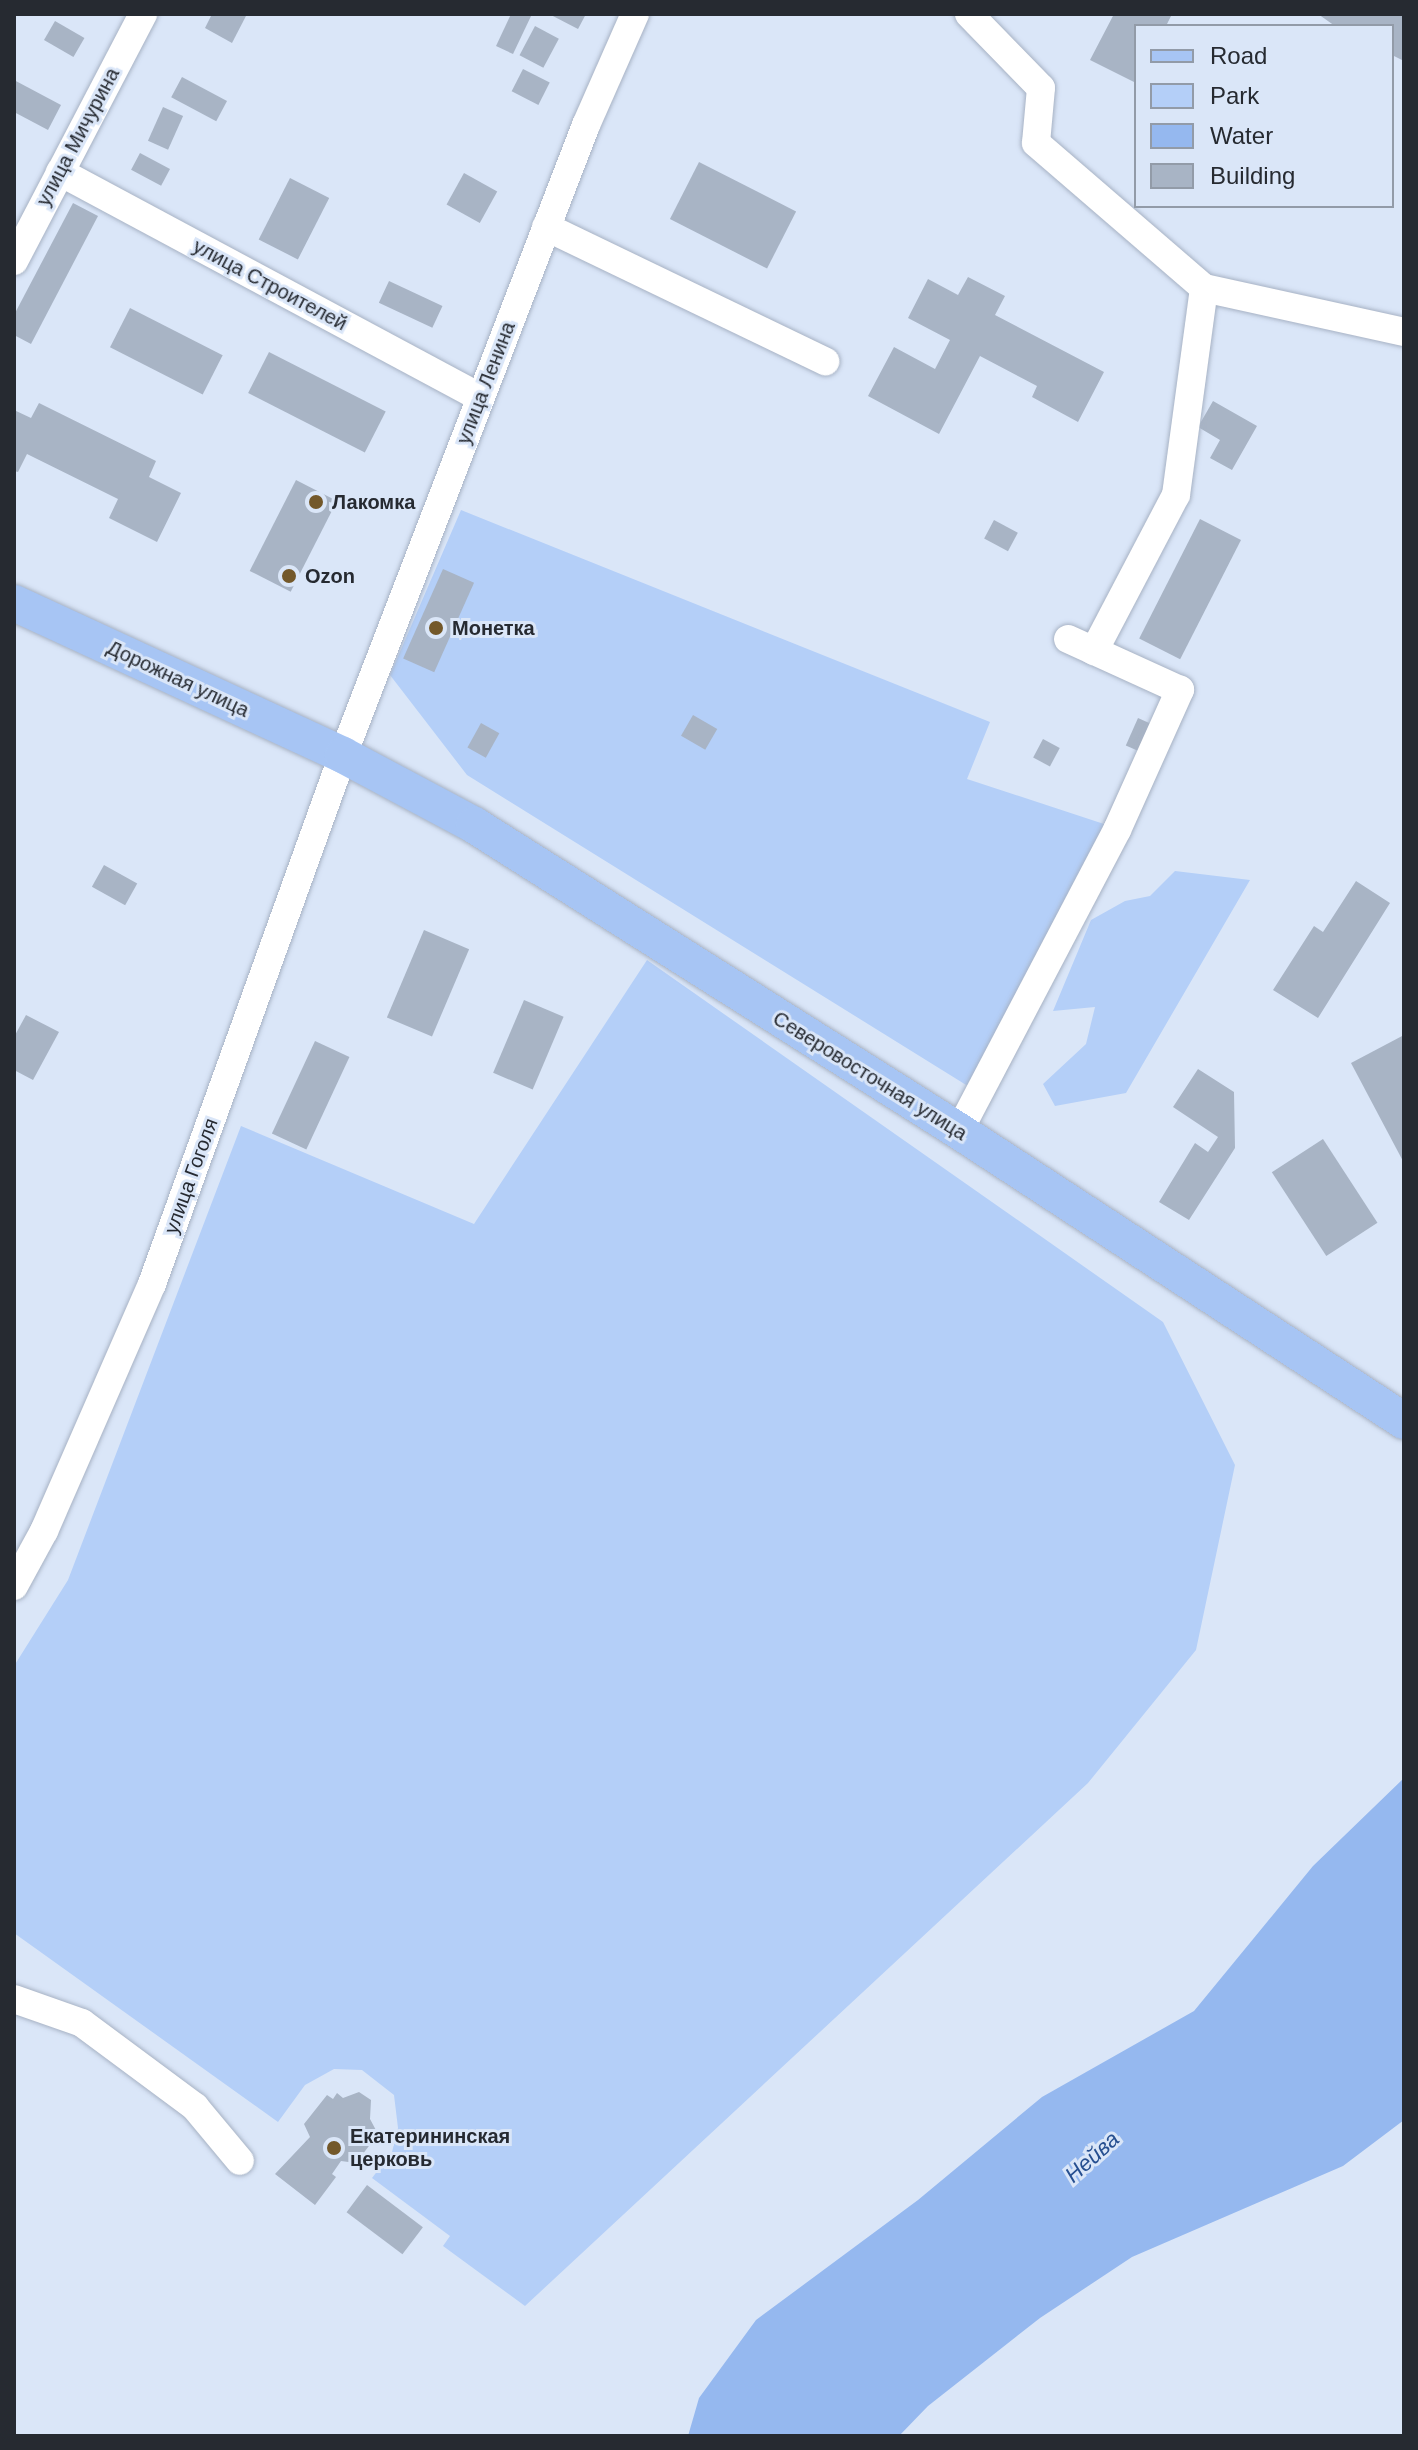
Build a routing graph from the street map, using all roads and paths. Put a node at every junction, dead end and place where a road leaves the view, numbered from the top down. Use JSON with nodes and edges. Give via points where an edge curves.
{"nodes":[{"id":1,"x":143,"y":14,"type":"edge"},
{"id":2,"x":635,"y":14,"type":"edge"},
{"id":3,"x":969,"y":14,"type":"edge"},
{"id":4,"x":60,"y":172,"type":"junction"},
{"id":5,"x":546,"y":227,"type":"junction"},
{"id":6,"x":14,"y":261,"type":"edge"},
{"id":7,"x":1204,"y":288,"type":"junction"},
{"id":8,"x":1404,"y":332,"type":"edge"},
{"id":9,"x":825,"y":361,"type":"dead end"},
{"id":10,"x":480,"y":397,"type":"junction"},
{"id":11,"x":14,"y":603,"type":"edge"},
{"id":12,"x":1068,"y":639,"type":"dead end"},
{"id":13,"x":1094,"y":651,"type":"junction"},
{"id":14,"x":343,"y":755,"type":"junction"},
{"id":15,"x":959,"y":1131,"type":"junction"},
{"id":16,"x":1397,"y":1416,"type":"edge"},
{"id":17,"x":14,"y":1586,"type":"edge"},
{"id":18,"x":14,"y":1999,"type":"edge"},
{"id":19,"x":240,"y":2161,"type":"dead end"}],
"edges":[{"from":1,"to":4,"type":"street","name":"улица Мичурина"},
{"from":2,"to":5,"type":"street","name":"улица Ленина"},
{"from":3,"to":7,"type":"street","via":[[1041,88],[1036,143]]},
{"from":4,"to":6,"type":"street","name":"улица Мичурина"},
{"from":4,"to":10,"type":"street","name":"улица Строителей"},
{"from":5,"to":9,"type":"street"},
{"from":5,"to":10,"type":"street","name":"улица Ленина"},
{"from":7,"to":8,"type":"street"},
{"from":7,"to":13,"type":"street","via":[[1176,495]]},
{"from":10,"to":14,"type":"street","name":"улица Ленина"},
{"from":11,"to":14,"type":"main road","name":"Дорожная улица"},
{"from":12,"to":13,"type":"street"},
{"from":13,"to":15,"type":"street","via":[[1180,690],[1117,830]]},
{"from":14,"to":15,"type":"main road","name":"Северовосточная улица","via":[[474,825]]},
{"from":14,"to":17,"type":"street","name":"улица Гоголя","via":[[152,1284],[44,1531]]},
{"from":15,"to":16,"type":"main road","name":"Северовосточная улица"},
{"from":18,"to":19,"type":"street","via":[[82,2023],[195,2107]]}]}
